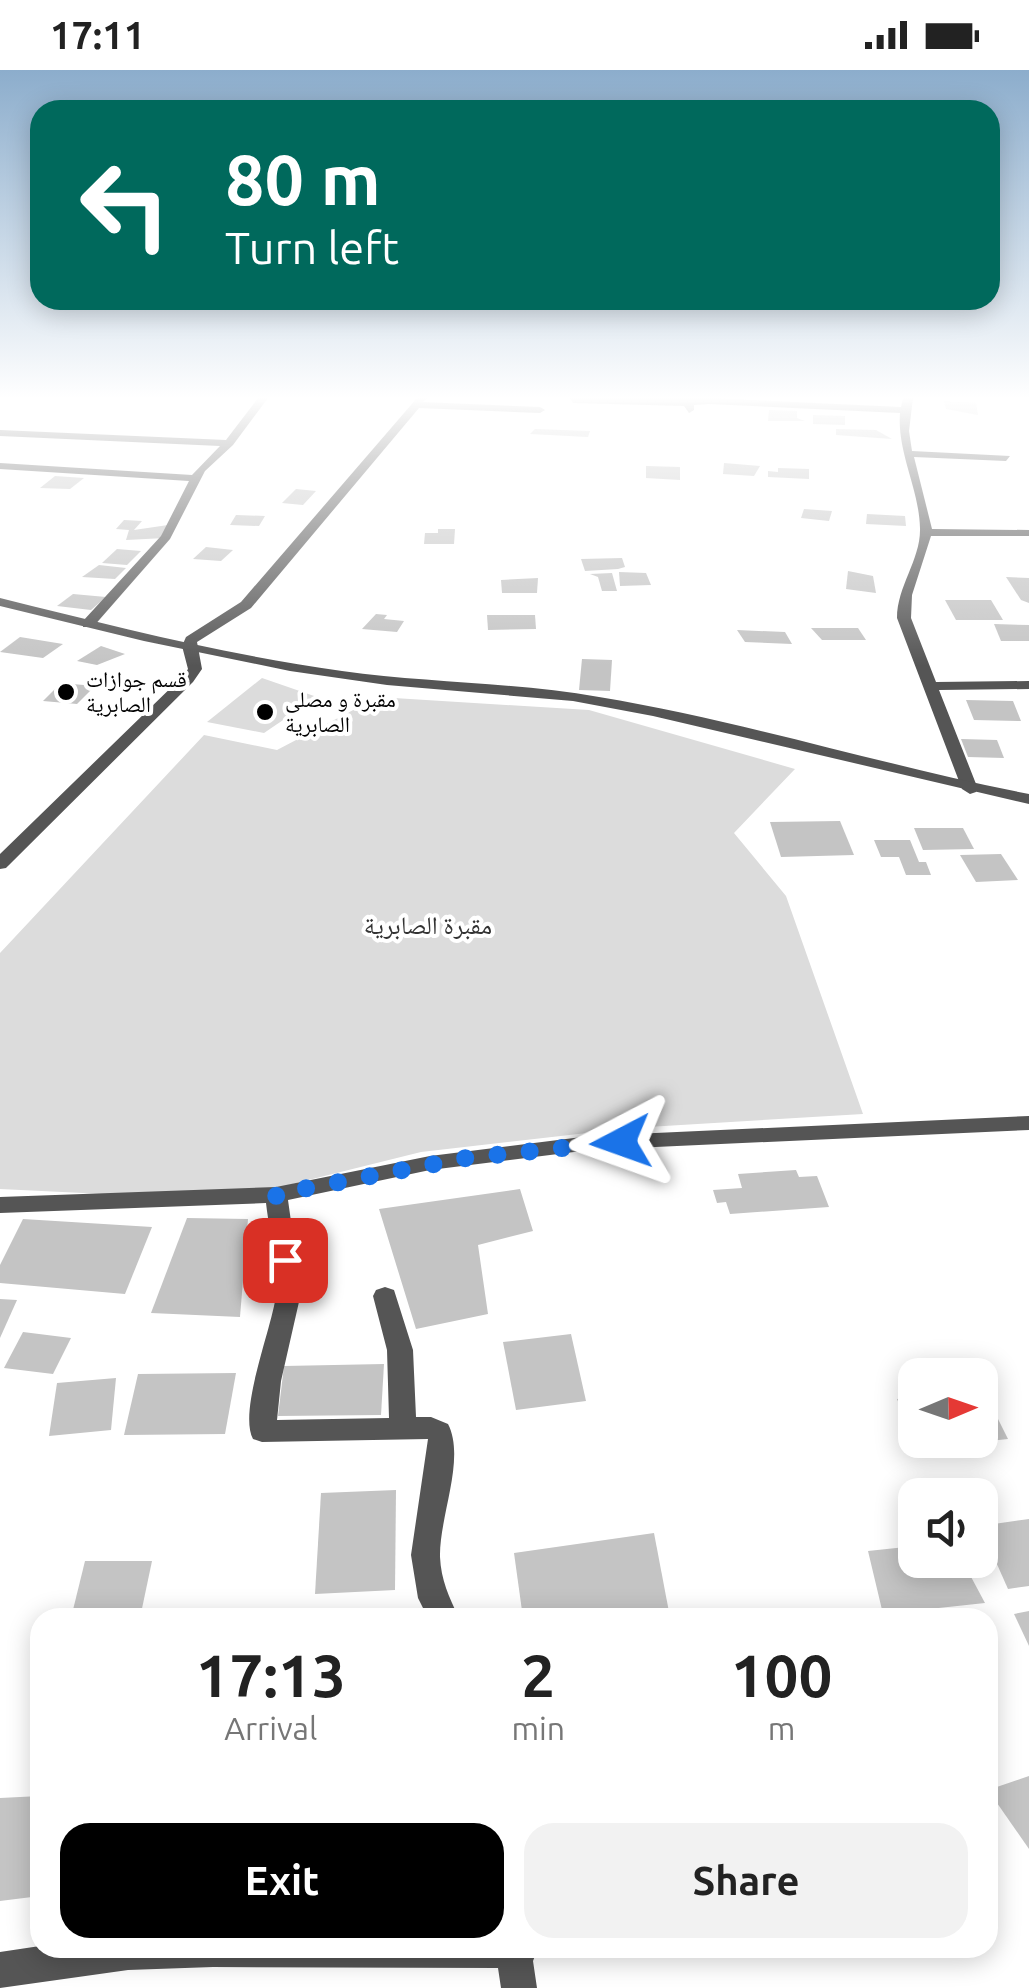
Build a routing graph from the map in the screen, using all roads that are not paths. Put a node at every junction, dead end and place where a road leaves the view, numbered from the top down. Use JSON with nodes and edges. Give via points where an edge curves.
{"nodes":[{"id":1,"x":190,"y":488,"type":"edge"},
{"id":2,"x":346,"y":488,"type":"edge"},
{"id":3,"x":915,"y":488,"type":"edge"},
{"id":4,"x":925,"y":532,"type":"junction"},
{"id":5,"x":1029,"y":533,"type":"edge"},
{"id":6,"x":0,"y":602,"type":"edge"},
{"id":7,"x":88,"y":624,"type":"junction"},
{"id":8,"x":189,"y":646,"type":"junction"},
{"id":9,"x":1029,"y":685,"type":"edge"},
{"id":10,"x":931,"y":686,"type":"junction"},
{"id":11,"x":970,"y":788,"type":"junction"},
{"id":12,"x":1029,"y":799,"type":"edge"},
{"id":13,"x":0,"y":864,"type":"edge"},
{"id":14,"x":1029,"y":1123,"type":"edge"},
{"id":15,"x":276,"y":1194,"type":"junction"},
{"id":16,"x":0,"y":1206,"type":"edge"},
{"id":17,"x":384,"y":1296,"type":"dead end"},
{"id":18,"x":403,"y":1428,"type":"junction"},
{"id":19,"x":438,"y":1608,"type":"edge"},
{"id":20,"x":85,"y":1958,"type":"edge"},
{"id":21,"x":517,"y":1958,"type":"edge"},
{"id":22,"x":0,"y":1970,"type":"edge"},
{"id":23,"x":519,"y":1988,"type":"edge"}],
"edges":[{"from":1,"to":7,"type":"street","via":[[166,537]]},
{"from":2,"to":8,"type":"street","via":[[246,605]]},
{"from":3,"to":4,"type":"street"},
{"from":4,"to":5,"type":"street"},
{"from":4,"to":10,"type":"street","via":[[903,608]]},
{"from":6,"to":7,"type":"street"},
{"from":7,"to":8,"type":"street"},
{"from":8,"to":11,"type":"street","via":[[386,681],[610,703]]},
{"from":8,"to":13,"type":"street","via":[[195,669],[188,679]]},
{"from":9,"to":10,"type":"street"},
{"from":10,"to":11,"type":"street"},
{"from":11,"to":12,"type":"street"},
{"from":14,"to":15,"type":"street","via":[[590,1143],[430,1163]]},
{"from":15,"to":16,"type":"street"},
{"from":15,"to":18,"type":"street","via":[[289,1292],[262,1431]]},
{"from":17,"to":18,"type":"street","via":[[400,1350]]},
{"from":18,"to":19,"type":"street","via":[[431,1428],[442,1439],[424,1564]]},
{"from":20,"to":22,"type":"street"},
{"from":21,"to":23,"type":"street"}]}
